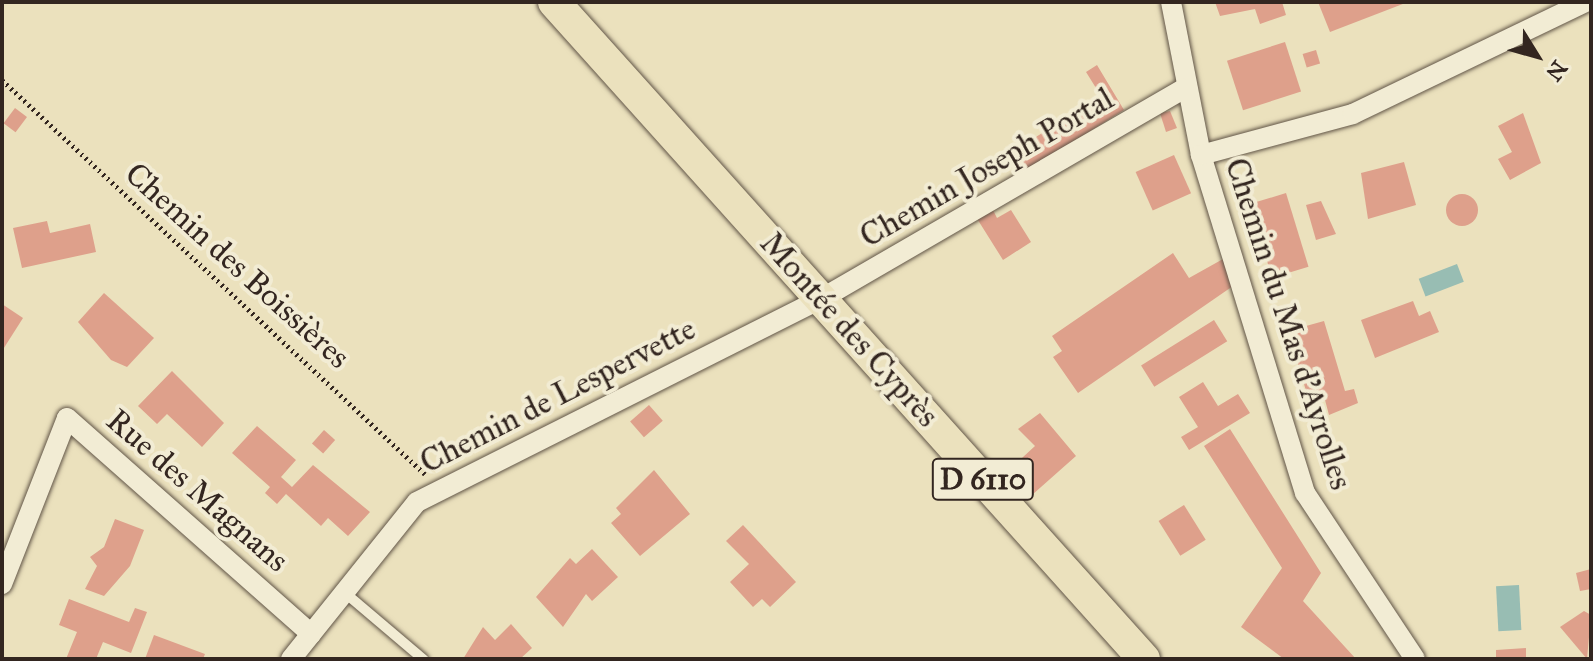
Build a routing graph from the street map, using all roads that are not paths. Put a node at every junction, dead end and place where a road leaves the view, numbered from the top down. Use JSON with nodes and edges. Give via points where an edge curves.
{"nodes":[{"id":1,"x":554,"y":2,"type":"edge"},
{"id":2,"x":1171,"y":2,"type":"edge"},
{"id":3,"x":1586,"y":2,"type":"edge"},
{"id":4,"x":1183,"y":89,"type":"junction"},
{"id":5,"x":1201,"y":155,"type":"junction"},
{"id":6,"x":821,"y":299,"type":"junction"},
{"id":7,"x":2,"y":584,"type":"edge"},
{"id":8,"x":344,"y":592,"type":"junction"},
{"id":9,"x":311,"y":634,"type":"junction"},
{"id":10,"x":291,"y":659,"type":"edge"},
{"id":11,"x":423,"y":659,"type":"edge"},
{"id":12,"x":1144,"y":659,"type":"edge"},
{"id":13,"x":1415,"y":659,"type":"edge"}],
"edges":[{"from":1,"to":6,"type":"main road","name":"Montée des Cyprès","number":"D 6110"},
{"from":2,"to":4,"type":"street"},
{"from":3,"to":5,"type":"street","name":"Chemin du Mas d'Ayrolles","via":[[1353,114]]},
{"from":4,"to":5,"type":"street"},
{"from":4,"to":6,"type":"street","name":"Chemin Joseph Portal"},
{"from":5,"to":13,"type":"street","name":"Chemin du Mas d'Ayrolles","via":[[1305,493]]},
{"from":6,"to":8,"type":"street","name":"Chemin de Lespervette","via":[[417,502]]},
{"from":6,"to":12,"type":"main road","name":"Montée des Cyprès","number":"D 6110"},
{"from":7,"to":9,"type":"street","name":"Rue des Magnans","via":[[67,418]]},
{"from":8,"to":9,"type":"street","name":"Chemin de Lespervette"},
{"from":8,"to":11,"type":"lane"},
{"from":9,"to":10,"type":"street","name":"Chemin de Lespervette"}]}
